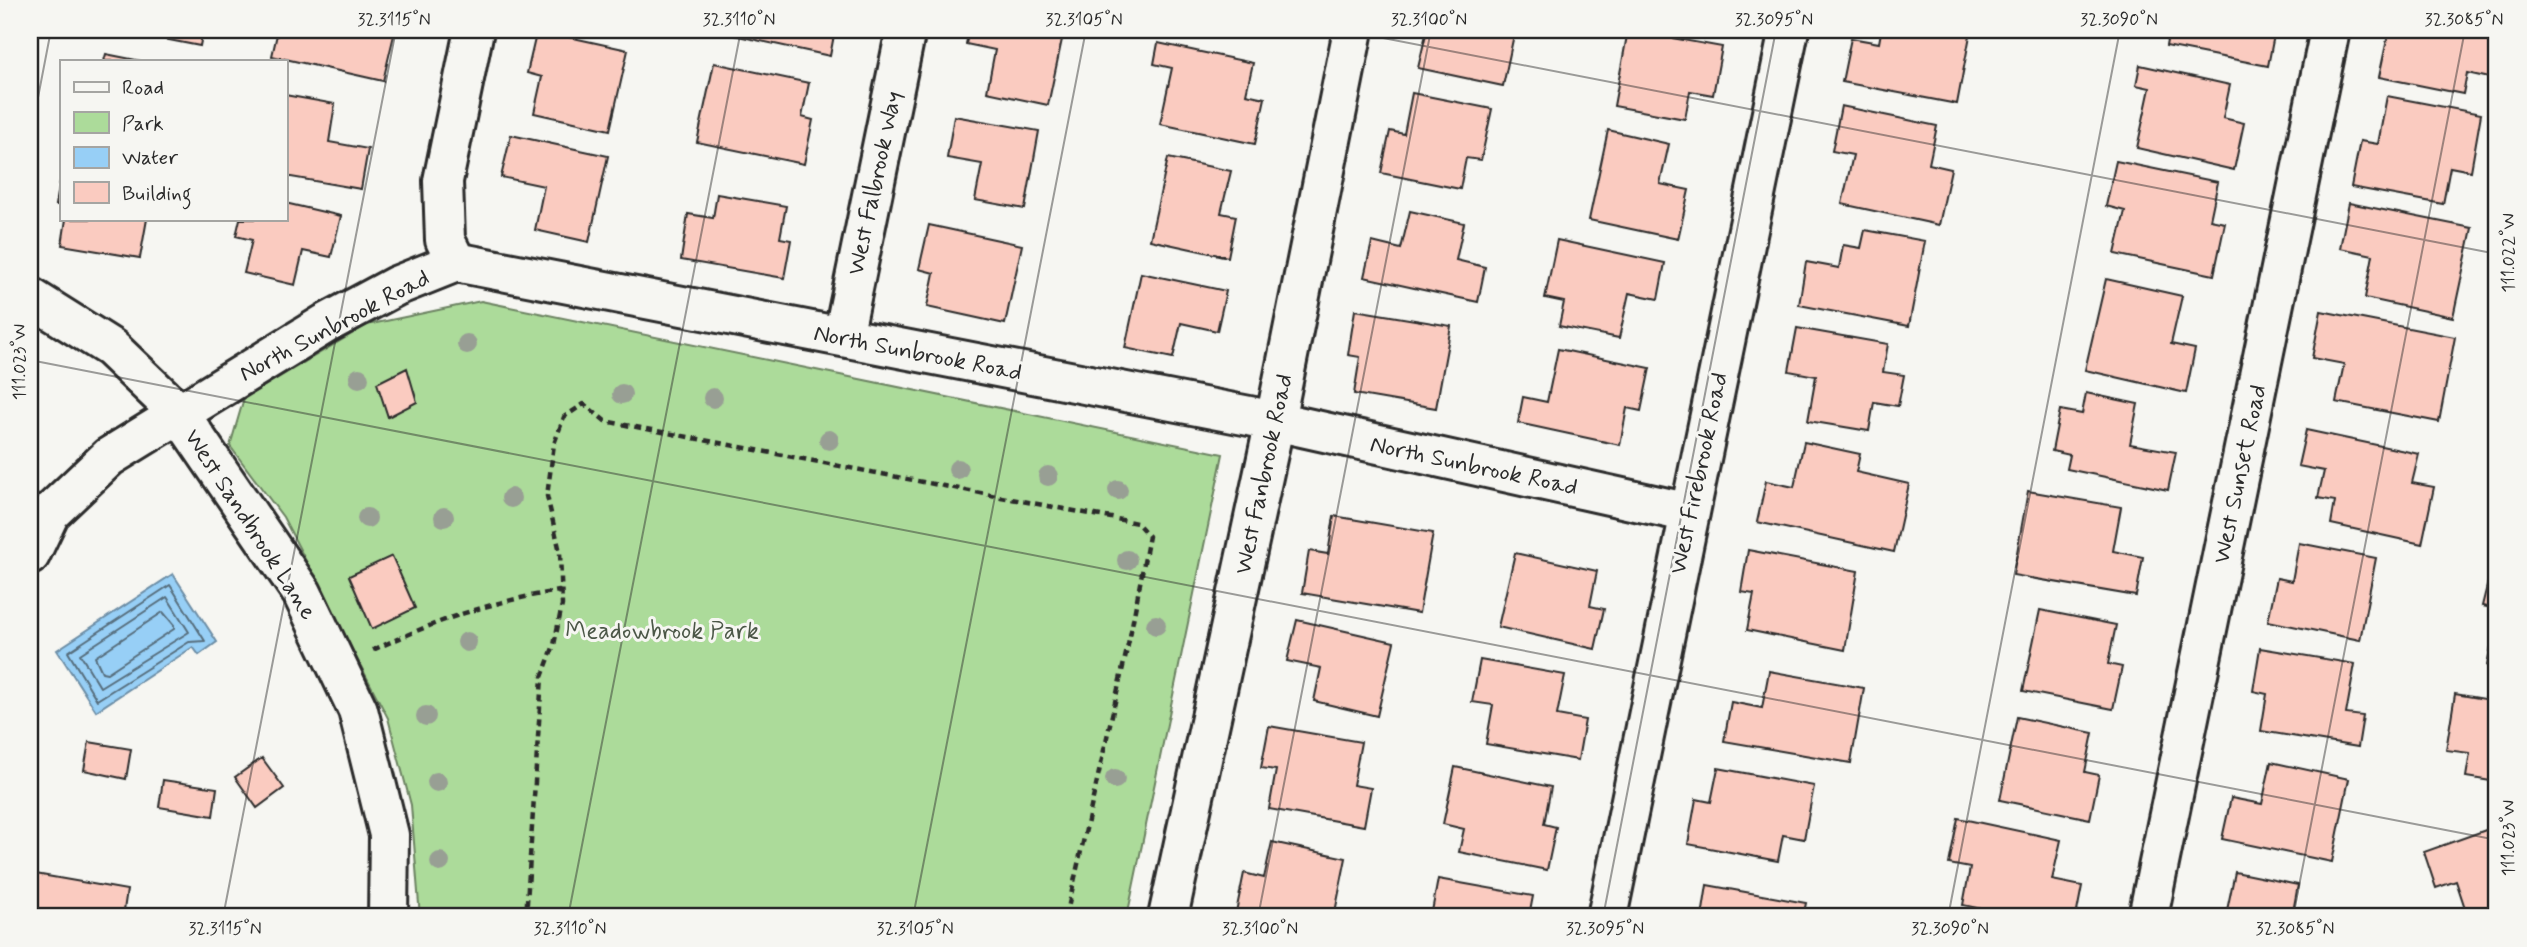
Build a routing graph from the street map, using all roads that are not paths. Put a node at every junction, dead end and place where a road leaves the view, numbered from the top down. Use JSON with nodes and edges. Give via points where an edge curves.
{"nodes":[{"id":1,"x":474,"y":30,"type":"edge"},
{"id":2,"x":906,"y":30,"type":"edge"},
{"id":3,"x":1353,"y":30,"type":"edge"},
{"id":4,"x":1789,"y":30,"type":"edge"},
{"id":5,"x":2330,"y":30,"type":"edge"},
{"id":6,"x":456,"y":262,"type":"junction"},
{"id":7,"x":30,"y":297,"type":"edge"},
{"id":8,"x":843,"y":337,"type":"junction"},
{"id":9,"x":178,"y":413,"type":"junction"},
{"id":10,"x":1275,"y":421,"type":"junction"},
{"id":11,"x":1690,"y":513,"type":"junction"},
{"id":12,"x":30,"y":555,"type":"edge"},
{"id":13,"x":388,"y":917,"type":"edge"},
{"id":14,"x":1168,"y":917,"type":"edge"},
{"id":15,"x":1607,"y":917,"type":"edge"},
{"id":16,"x":2148,"y":917,"type":"edge"}],
"edges":[{"from":1,"to":6,"type":"street","via":[[443,181],[445,240]]},
{"from":2,"to":8,"type":"street","name":"West Falbrook Way"},
{"from":3,"to":10,"type":"street","name":"West Fanbrook Road"},
{"from":4,"to":11,"type":"street","name":"West Firebrook Road"},
{"from":5,"to":16,"type":"street","name":"West Sunset Road"},
{"from":6,"to":8,"type":"street","name":"North Sunbrook Road"},
{"from":6,"to":9,"type":"street","name":"North Sunbrook Road","via":[[396,286],[325,324]]},
{"from":7,"to":9,"type":"street","name":"West Sandbrook Lane","via":[[111,348]]},
{"from":8,"to":10,"type":"street","name":"North Sunbrook Road"},
{"from":9,"to":12,"type":"street","name":"North Sunbrook Road","via":[[109,457],[50,513]]},
{"from":9,"to":13,"type":"street","name":"West Sandbrook Lane","via":[[302,593],[358,710],[389,835]]},
{"from":10,"to":11,"type":"street","name":"North Sunbrook Road"},
{"from":10,"to":14,"type":"street","name":"West Fanbrook Road"},
{"from":11,"to":15,"type":"street","name":"West Firebrook Road"}]}
